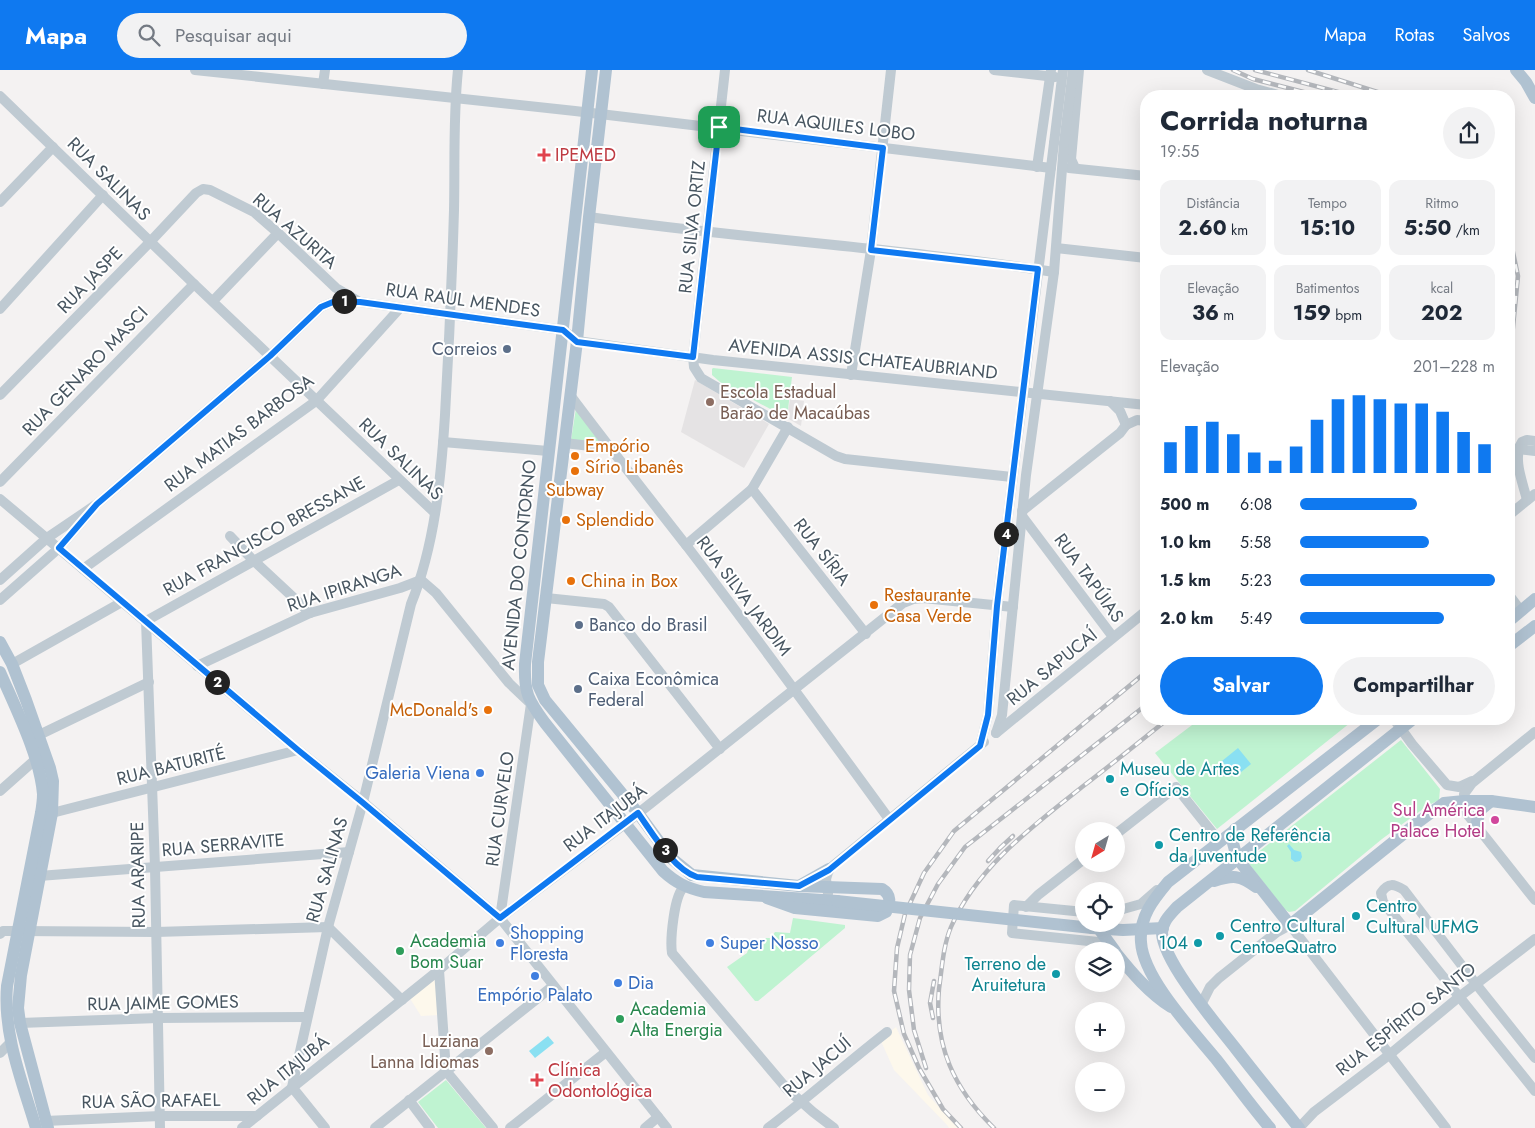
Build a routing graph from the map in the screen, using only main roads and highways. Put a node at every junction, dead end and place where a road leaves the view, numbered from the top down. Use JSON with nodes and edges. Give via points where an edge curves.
{"nodes":[{"id":1,"x":592,"y":70,"type":"edge"},
{"id":2,"x":606,"y":70,"type":"edge"},
{"id":3,"x":1516,"y":70,"type":"edge"},
{"id":4,"x":1535,"y":98,"type":"edge"},
{"id":5,"x":1535,"y":599,"type":"edge"},
{"id":6,"x":1521,"y":610,"type":"junction"},
{"id":7,"x":1515,"y":615,"type":"edge"},
{"id":8,"x":1535,"y":627,"type":"edge"},
{"id":9,"x":0,"y":642,"type":"edge"},
{"id":10,"x":1515,"y":642,"type":"edge"},
{"id":11,"x":0,"y":672,"type":"edge"},
{"id":12,"x":545,"y":700,"type":"junction"},
{"id":13,"x":531,"y":704,"type":"junction"},
{"id":14,"x":1368,"y":725,"type":"edge"},
{"id":15,"x":1396,"y":725,"type":"edge"},
{"id":16,"x":1491,"y":801,"type":"junction"},
{"id":17,"x":1535,"y":807,"type":"edge"},
{"id":18,"x":1476,"y":826,"type":"road end"},
{"id":19,"x":1236,"y":829,"type":"junction"},
{"id":20,"x":1237,"y":858,"type":"junction"},
{"id":21,"x":829,"y":870,"type":"road end"},
{"id":22,"x":1210,"y":882,"type":"junction"},
{"id":23,"x":799,"y":886,"type":"junction"},
{"id":24,"x":1264,"y":893,"type":"junction"},
{"id":25,"x":767,"y":898,"type":"junction"},
{"id":26,"x":1075,"y":926,"type":"edge"},
{"id":27,"x":1163,"y":928,"type":"junction"},
{"id":28,"x":1125,"y":929,"type":"edge"},
{"id":29,"x":1141,"y":930,"type":"junction"},
{"id":30,"x":23,"y":931,"type":"junction"},
{"id":31,"x":1099,"y":932,"type":"edge"},
{"id":32,"x":1107,"y":942,"type":"edge"},
{"id":33,"x":1125,"y":964,"type":"edge"},
{"id":34,"x":1176,"y":1010,"type":"junction"},
{"id":35,"x":43,"y":1126,"type":"edge"},
{"id":36,"x":1270,"y":1128,"type":"edge"},
{"id":37,"x":1299,"y":1128,"type":"edge"}],
"edges":[{"from":1,"to":13,"type":"main road","name":"AVENIDA DO CONTORNO","via":[[525,664],[526,688]]},
{"from":2,"to":12,"type":"main road","name":"AVENIDA DO CONTORNO","via":[[537,677]]},
{"from":3,"to":4,"type":"main road"},
{"from":5,"to":6,"type":"main road"},
{"from":6,"to":7,"type":"main road"},
{"from":6,"to":8,"type":"main road"},
{"from":8,"to":10,"type":"main road"},
{"from":9,"to":30,"type":"main road","via":[[12,664],[53,781],[52,813]]},
{"from":11,"to":30,"type":"main road","via":[[36,759],[43,795]]},
{"from":12,"to":13,"type":"main road"},
{"from":12,"to":23,"type":"main road","name":"AVENIDA DO CONTORNO","via":[[671,858],[692,875]]},
{"from":13,"to":25,"type":"main road","name":"AVENIDA DO CONTORNO","via":[[672,879],[684,887],[704,892]]},
{"from":14,"to":19,"type":"main road"},
{"from":15,"to":20,"type":"main road"},
{"from":16,"to":17,"type":"main road"},
{"from":16,"to":18,"type":"main road","via":[[1480,810]]},
{"from":16,"to":24,"type":"main road","via":[[1444,803],[1290,925]]},
{"from":19,"to":20,"type":"main road","via":[[1233,842]]},
{"from":19,"to":29,"type":"main road","via":[[1168,882],[1146,912]]},
{"from":20,"to":22,"type":"main road"},
{"from":20,"to":24,"type":"main road"},
{"from":21,"to":23,"type":"main road"},
{"from":22,"to":24,"type":"main road","via":[[1229,876],[1239,877]]},
{"from":22,"to":27,"type":"main road","via":[[1177,907]]},
{"from":23,"to":25,"type":"main road","name":"AVENIDA DO CONTORNO","via":[[882,889],[890,897],[886,912],[878,916],[795,908]]},
{"from":25,"to":26,"type":"main road","name":"AVENIDA DO CONTORNO","bridge":true,"via":[[836,901]]},
{"from":27,"to":29,"type":"main road","name":"AVENIDA DO CONTORNO"},
{"from":27,"to":37,"type":"main road","via":[[1168,951],[1201,1005]]},
{"from":28,"to":29,"type":"main road","name":"AVENIDA DO CONTORNO"},
{"from":29,"to":34,"type":"main road","via":[[1143,957]]},
{"from":30,"to":35,"type":"main road","via":[[20,1023]]},
{"from":30,"to":35,"type":"main road","via":[[7,986],[6,1005],[10,1043]]},
{"from":31,"to":32,"type":"main road"},
{"from":33,"to":34,"type":"main road","via":[[1158,999]]},
{"from":34,"to":36,"type":"main road"}]}
